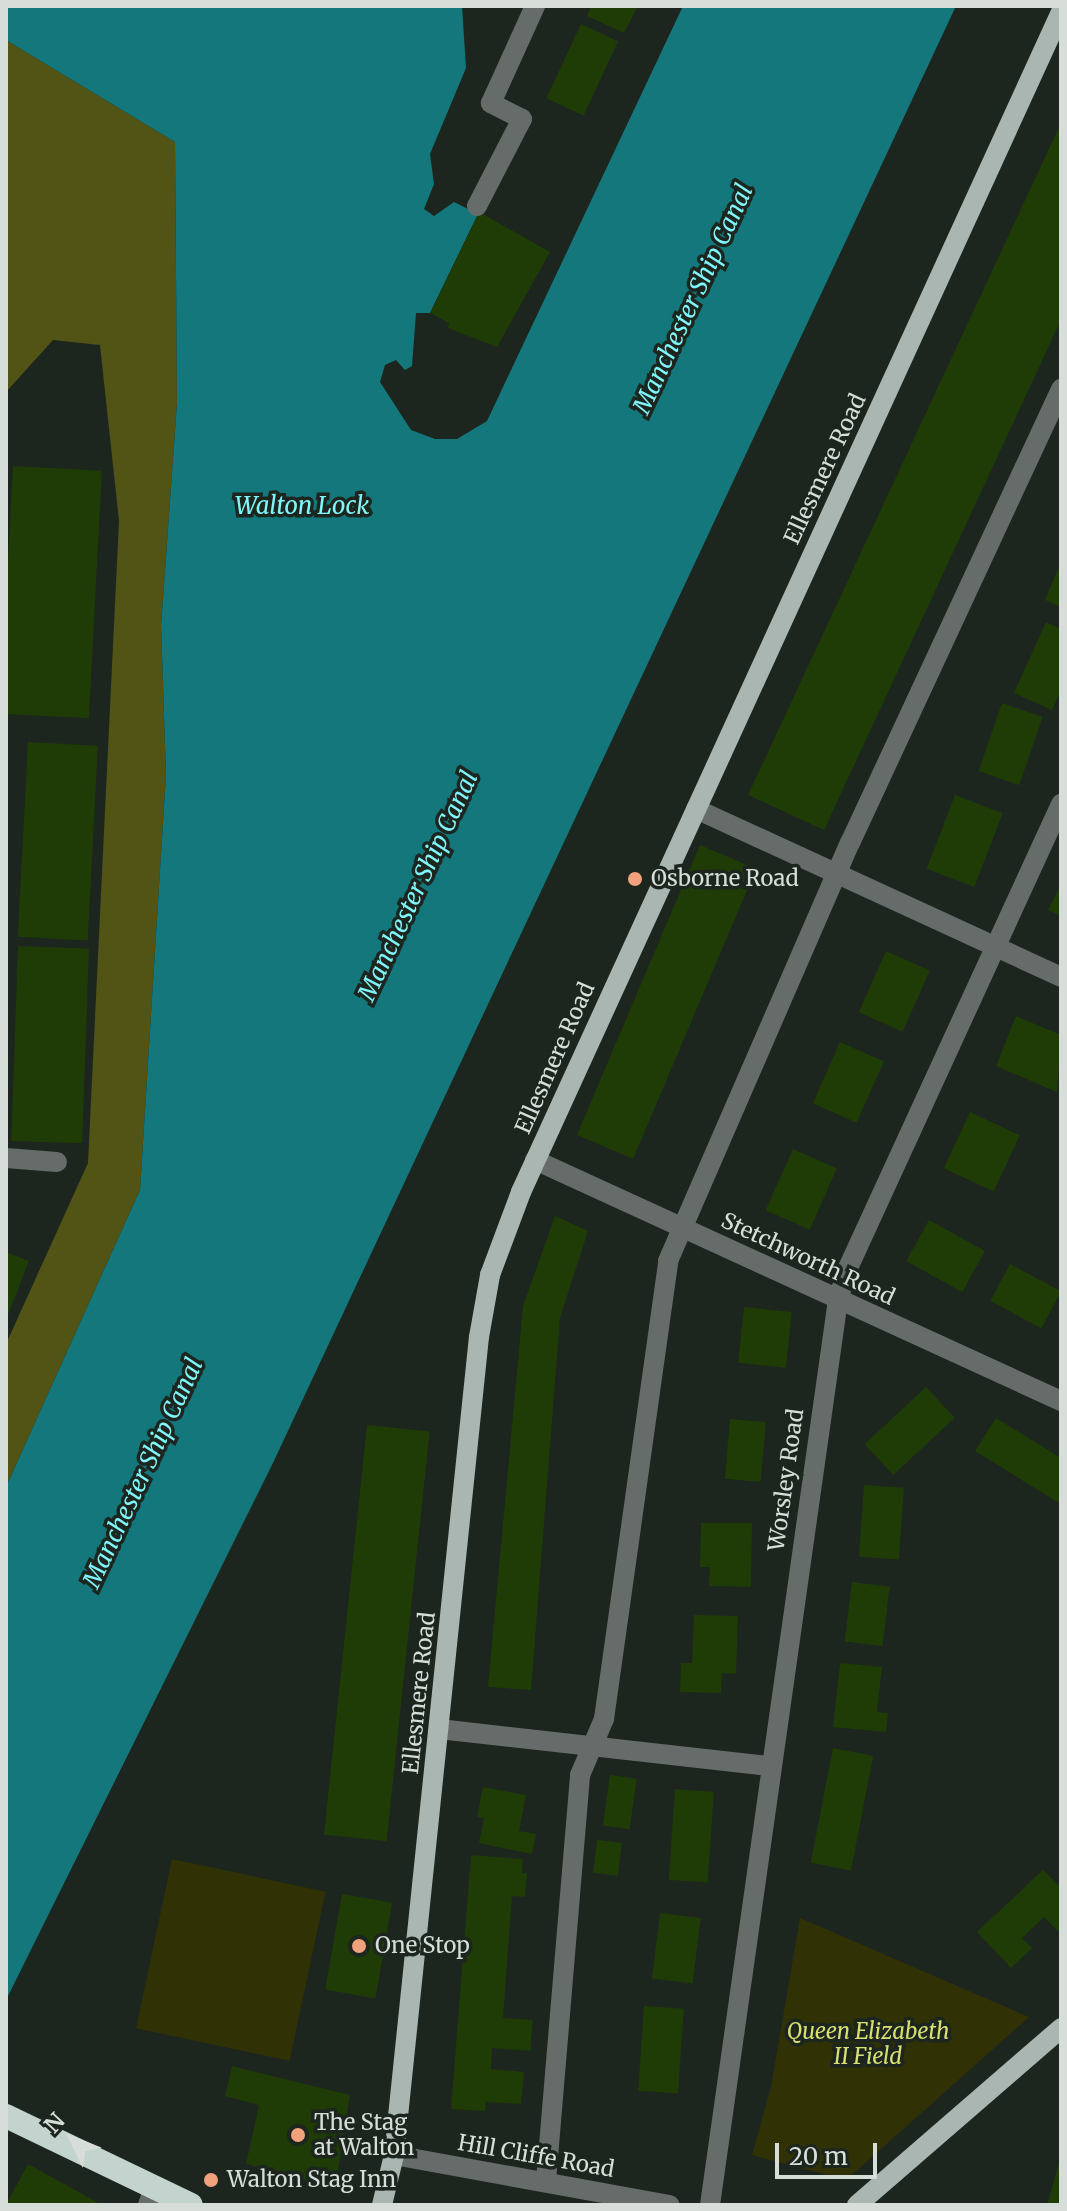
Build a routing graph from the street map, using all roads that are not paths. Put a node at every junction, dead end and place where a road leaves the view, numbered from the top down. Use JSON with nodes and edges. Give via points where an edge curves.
{"nodes":[{"id":1,"x":535,"y":6,"type":"edge"},
{"id":2,"x":1061,"y":12,"type":"edge"},
{"id":3,"x":477,"y":206,"type":"dead end"},
{"id":4,"x":1061,"y":389,"type":"edge"},
{"id":5,"x":1061,"y":804,"type":"edge"},
{"id":6,"x":696,"y":809,"type":"junction"},
{"id":7,"x":838,"y":877,"type":"junction"},
{"id":8,"x":996,"y":947,"type":"junction"},
{"id":9,"x":1061,"y":977,"type":"edge"},
{"id":10,"x":6,"y":1158,"type":"edge"},
{"id":11,"x":535,"y":1160,"type":"junction"},
{"id":12,"x":57,"y":1162,"type":"dead end"},
{"id":13,"x":681,"y":1227,"type":"junction"},
{"id":14,"x":838,"y":1300,"type":"junction"},
{"id":15,"x":1061,"y":1401,"type":"edge"},
{"id":16,"x":439,"y":1729,"type":"junction"},
{"id":17,"x":593,"y":1746,"type":"junction"},
{"id":18,"x":771,"y":1766,"type":"junction"},
{"id":19,"x":1061,"y":2028,"type":"edge"},
{"id":20,"x":6,"y":2116,"type":"edge"},
{"id":21,"x":394,"y":2155,"type":"junction"},
{"id":22,"x":546,"y":2181,"type":"junction"},
{"id":23,"x":151,"y":2196,"type":"edge"},
{"id":24,"x":191,"y":2205,"type":"edge"},
{"id":25,"x":382,"y":2205,"type":"edge"},
{"id":26,"x":670,"y":2205,"type":"edge"},
{"id":27,"x":710,"y":2205,"type":"edge"},
{"id":28,"x":857,"y":2205,"type":"edge"}],
"edges":[{"from":1,"to":3,"type":"street","via":[[491,103],[522,119]]},
{"from":2,"to":6,"type":"main road","name":"Ellesmere Road"},
{"from":4,"to":7,"type":"street"},
{"from":5,"to":8,"type":"street","name":"Worsley Road"},
{"from":6,"to":7,"type":"street"},
{"from":6,"to":11,"type":"main road","name":"Ellesmere Road"},
{"from":7,"to":8,"type":"street"},
{"from":7,"to":13,"type":"street"},
{"from":8,"to":9,"type":"street"},
{"from":8,"to":14,"type":"street","name":"Worsley Road"},
{"from":10,"to":12,"type":"street"},
{"from":11,"to":13,"type":"street","name":"Stetchworth Road"},
{"from":11,"to":16,"type":"main road","name":"Ellesmere Road","via":[[499,1248],[485,1303]]},
{"from":13,"to":14,"type":"street","name":"Stetchworth Road"},
{"from":13,"to":17,"type":"street","via":[[668,1261],[604,1719]]},
{"from":14,"to":15,"type":"street","name":"Stetchworth Road"},
{"from":14,"to":18,"type":"street","name":"Worsley Road"},
{"from":16,"to":17,"type":"street"},
{"from":16,"to":21,"type":"main road","name":"Ellesmere Road"},
{"from":17,"to":18,"type":"street"},
{"from":17,"to":22,"type":"street","via":[[580,1775]]},
{"from":18,"to":27,"type":"street","name":"Worsley Road"},
{"from":19,"to":28,"type":"main road"},
{"from":20,"to":23,"type":"highway"},
{"from":21,"to":22,"type":"street","name":"Hill Cliffe Road"},
{"from":21,"to":25,"type":"main road","name":"Ellesmere Road"},
{"from":22,"to":26,"type":"street","name":"Hill Cliffe Road"},
{"from":23,"to":24,"type":"highway"}]}
